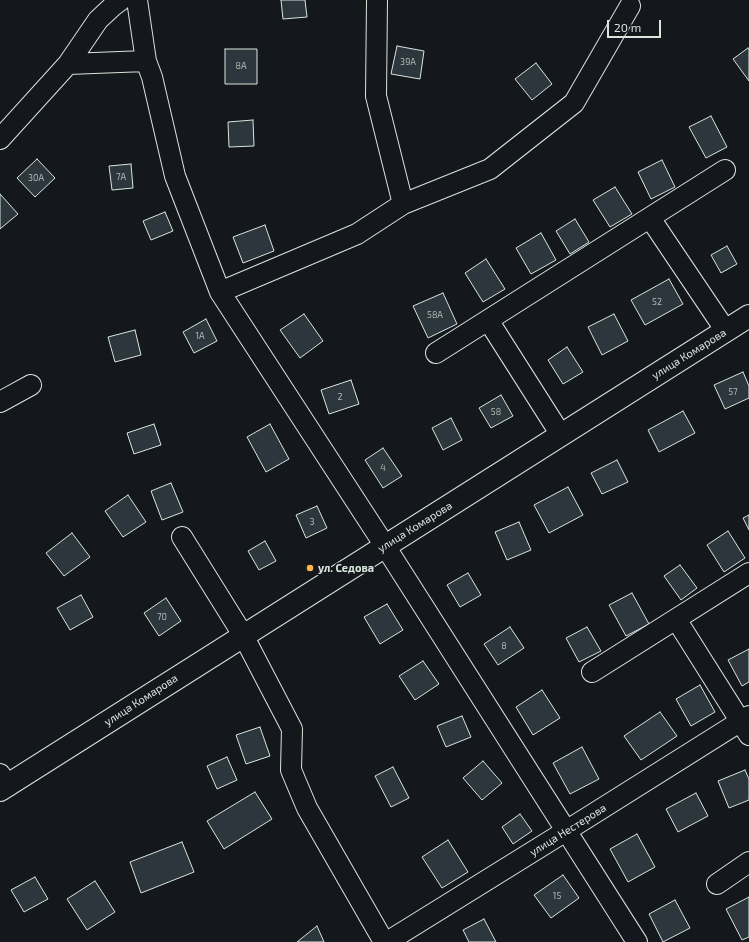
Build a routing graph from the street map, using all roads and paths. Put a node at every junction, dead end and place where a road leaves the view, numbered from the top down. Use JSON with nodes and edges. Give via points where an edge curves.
{"nodes":[{"id":1,"x":121,"y":0,"type":"edge"},
{"id":2,"x":137,"y":0,"type":"edge"},
{"id":3,"x":377,"y":0,"type":"edge"},
{"id":4,"x":630,"y":6,"type":"dead end"},
{"id":5,"x":146,"y":61,"type":"junction"},
{"id":6,"x":68,"y":64,"type":"junction"},
{"id":7,"x":0,"y":139,"type":"edge"},
{"id":8,"x":725,"y":170,"type":"dead end"},
{"id":9,"x":403,"y":204,"type":"junction"},
{"id":10,"x":650,"y":218,"type":"junction"},
{"id":11,"x":220,"y":292,"type":"junction"},
{"id":12,"x":749,"y":316,"type":"edge"},
{"id":13,"x":488,"y":320,"type":"junction"},
{"id":14,"x":726,"y":331,"type":"junction"},
{"id":15,"x":436,"y":353,"type":"dead end"},
{"id":16,"x":31,"y":385,"type":"dead end"},
{"id":17,"x":0,"y":402,"type":"edge"},
{"id":18,"x":561,"y":435,"type":"junction"},
{"id":19,"x":182,"y":537,"type":"dead end"},
{"id":20,"x":385,"y":546,"type":"junction"},
{"id":21,"x":749,"y":573,"type":"edge"},
{"id":22,"x":676,"y":619,"type":"junction"},
{"id":23,"x":244,"y":635,"type":"junction"},
{"id":24,"x":592,"y":672,"type":"dead end"},
{"id":25,"x":746,"y":724,"type":"edge"},
{"id":26,"x":2,"y":783,"type":"edge"},
{"id":27,"x":566,"y":831,"type":"junction"},
{"id":28,"x":749,"y":862,"type":"edge"},
{"id":29,"x":717,"y":884,"type":"dead end"},
{"id":30,"x":386,"y":942,"type":"edge"},
{"id":31,"x":637,"y":942,"type":"edge"}],
"edges":[{"from":1,"to":6,"type":"street","via":[[98,20]]},
{"from":2,"to":5,"type":"street"},
{"from":3,"to":9,"type":"street","via":[[376,96]]},
{"from":4,"to":9,"type":"street","via":[[574,103],[490,169]]},
{"from":5,"to":6,"type":"street"},
{"from":5,"to":11,"type":"street","via":[[175,176]]},
{"from":6,"to":7,"type":"street"},
{"from":8,"to":10,"type":"street"},
{"from":9,"to":11,"type":"street","via":[[357,234]]},
{"from":10,"to":13,"type":"street"},
{"from":10,"to":14,"type":"street"},
{"from":11,"to":20,"type":"street"},
{"from":12,"to":14,"type":"main road","name":"улица Комарова"},
{"from":13,"to":15,"type":"street"},
{"from":13,"to":18,"type":"street"},
{"from":14,"to":18,"type":"main road","name":"улица Комарова"},
{"from":16,"to":17,"type":"street"},
{"from":18,"to":20,"type":"main road","name":"улица Комарова"},
{"from":19,"to":23,"type":"street"},
{"from":20,"to":23,"type":"main road","name":"улица Комарова"},
{"from":20,"to":27,"type":"street"},
{"from":21,"to":22,"type":"street"},
{"from":22,"to":24,"type":"street"},
{"from":22,"to":25,"type":"street"},
{"from":23,"to":26,"type":"main road","name":"улица Комарова"},
{"from":23,"to":30,"type":"street","via":[[292,729],[291,770],[307,808]]},
{"from":25,"to":27,"type":"street","name":"улица Нестерова"},
{"from":27,"to":30,"type":"street","name":"улица Нестерова"},
{"from":27,"to":31,"type":"street"},
{"from":28,"to":29,"type":"street"}]}
